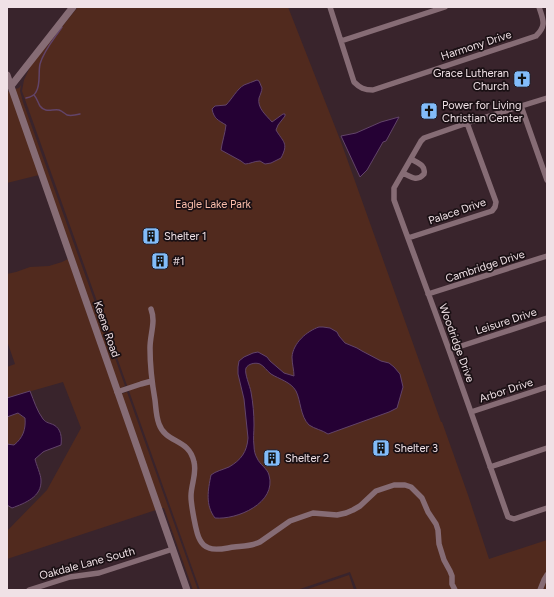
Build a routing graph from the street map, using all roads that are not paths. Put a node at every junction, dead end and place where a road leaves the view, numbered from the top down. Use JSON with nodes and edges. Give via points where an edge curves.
{"nodes":[{"id":1,"x":72,"y":7,"type":"edge"},
{"id":2,"x":330,"y":7,"type":"edge"},
{"id":3,"x":445,"y":7,"type":"edge"},
{"id":4,"x":539,"y":7,"type":"edge"},
{"id":5,"x":341,"y":41,"type":"junction"},
{"id":6,"x":7,"y":75,"type":"edge"},
{"id":7,"x":9,"y":87,"type":"edge"},
{"id":8,"x":547,"y":98,"type":"edge"},
{"id":9,"x":521,"y":106,"type":"junction"},
{"id":10,"x":467,"y":123,"type":"junction"},
{"id":11,"x":411,"y":159,"type":"junction"},
{"id":12,"x":403,"y":173,"type":"junction"},
{"id":13,"x":547,"y":180,"type":"edge"},
{"id":14,"x":408,"y":238,"type":"junction"},
{"id":15,"x":547,"y":256,"type":"edge"},
{"id":16,"x":428,"y":294,"type":"junction"},
{"id":17,"x":151,"y":309,"type":"dead end"},
{"id":18,"x":547,"y":318,"type":"edge"},
{"id":19,"x":449,"y":350,"type":"junction"},
{"id":20,"x":152,"y":382,"type":"junction"},
{"id":21,"x":547,"y":387,"type":"edge"},
{"id":22,"x":117,"y":392,"type":"junction"},
{"id":23,"x":471,"y":412,"type":"junction"},
{"id":24,"x":547,"y":448,"type":"edge"},
{"id":25,"x":490,"y":467,"type":"junction"},
{"id":26,"x":547,"y":508,"type":"edge"},
{"id":27,"x":173,"y":549,"type":"junction"},
{"id":28,"x":547,"y":575,"type":"edge"},
{"id":29,"x":28,"y":590,"type":"edge"},
{"id":30,"x":187,"y":590,"type":"edge"},
{"id":31,"x":455,"y":590,"type":"edge"},
{"id":32,"x":540,"y":590,"type":"edge"}],
"edges":[{"from":1,"to":7,"type":"main road"},
{"from":2,"to":5,"type":"street","name":"Harmony Drive"},
{"from":3,"to":5,"type":"street"},
{"from":4,"to":5,"type":"street","name":"Harmony Drive","via":[[544,22],[542,30],[536,36],[373,90],[365,90],[354,82]]},
{"from":6,"to":7,"type":"main road","name":"Keene Road"},
{"from":7,"to":22,"type":"main road","name":"Keene Road"},
{"from":8,"to":9,"type":"street","name":"Woodridge Drive"},
{"from":9,"to":10,"type":"street","name":"Woodridge Drive"},
{"from":9,"to":13,"type":"street"},
{"from":10,"to":11,"type":"street","name":"Woodridge Drive","via":[[424,138]]},
{"from":10,"to":14,"type":"street","name":"Palace Drive","via":[[496,202],[495,208]]},
{"from":11,"to":12,"type":"street","name":"Woodridge Drive"},
{"from":11,"to":12,"type":"street","via":[[424,168],[424,174],[414,179]]},
{"from":12,"to":14,"type":"street","name":"Woodridge Drive","via":[[394,188],[394,200]]},
{"from":14,"to":16,"type":"street","name":"Woodridge Drive"},
{"from":15,"to":16,"type":"street","name":"Cambridge Drive"},
{"from":16,"to":19,"type":"street","name":"Woodridge Drive"},
{"from":17,"to":20,"type":"street","via":[[154,316],[150,349]]},
{"from":18,"to":19,"type":"street","name":"Leisure Drive"},
{"from":19,"to":23,"type":"street","name":"Woodridge Drive"},
{"from":20,"to":22,"type":"street"},
{"from":20,"to":31,"type":"street","via":[[157,418],[162,431],[186,447],[193,456],[195,465],[191,494],[198,534],[204,545],[216,550],[249,546],[260,542],[290,521],[313,513],[346,513],[360,506],[376,491],[394,484],[405,485],[411,487],[422,498],[436,524],[439,544]]},
{"from":21,"to":23,"type":"street","name":"Arbor Drive"},
{"from":22,"to":27,"type":"main road","name":"Keene Road"},
{"from":23,"to":25,"type":"street","name":"Woodridge Drive"},
{"from":24,"to":25,"type":"street"},
{"from":25,"to":26,"type":"street","name":"Woodridge Drive","via":[[508,517],[514,519]]},
{"from":27,"to":29,"type":"street","name":"Oakdale Lane South","via":[[98,573],[70,577]]},
{"from":27,"to":30,"type":"main road","name":"Keene Road"},
{"from":28,"to":32,"type":"street"}]}
